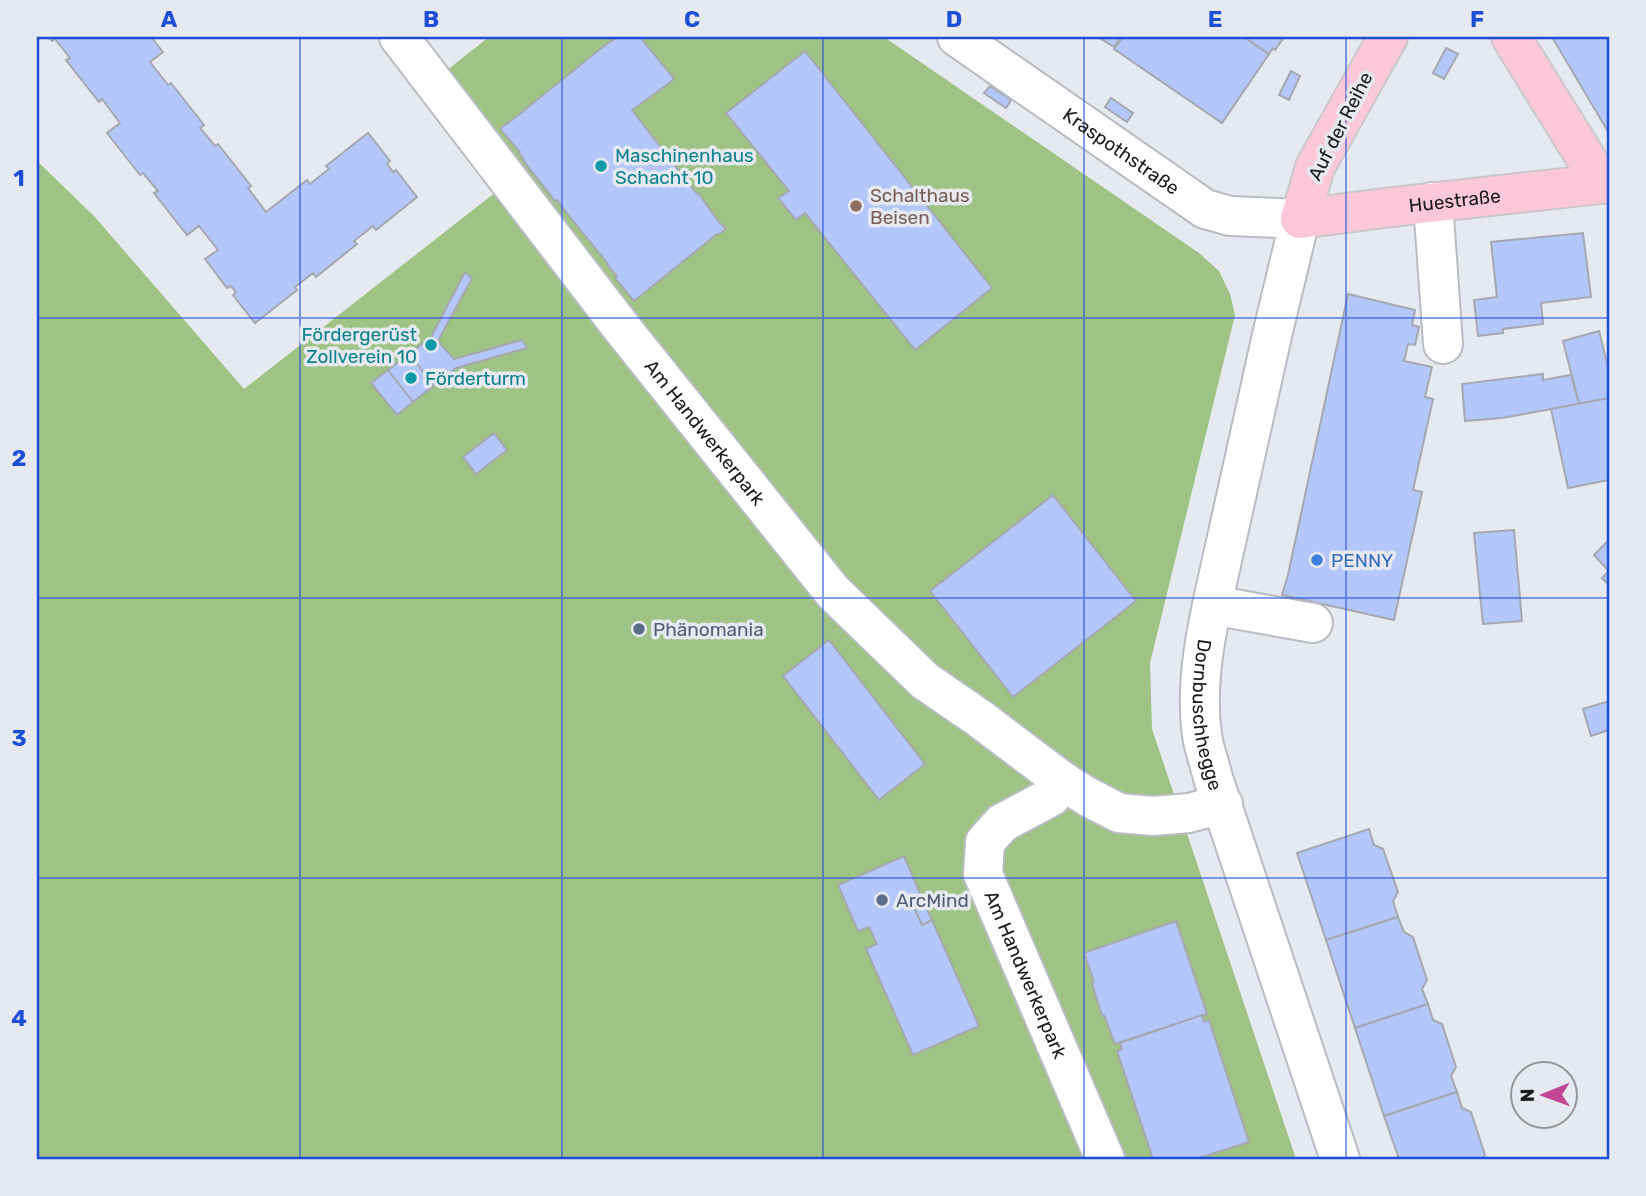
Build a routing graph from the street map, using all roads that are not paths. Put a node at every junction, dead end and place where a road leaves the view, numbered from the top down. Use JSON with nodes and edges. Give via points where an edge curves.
{"nodes":[{"id":1,"x":399,"y":37,"type":"edge"},
{"id":2,"x":957,"y":37,"type":"edge"},
{"id":3,"x":1388,"y":37,"type":"edge"},
{"id":4,"x":1511,"y":37,"type":"edge"},
{"id":5,"x":1605,"y":184,"type":"edge"},
{"id":6,"x":1433,"y":202,"type":"junction"},
{"id":7,"x":1300,"y":219,"type":"junction"},
{"id":8,"x":1443,"y":344,"type":"dead end"},
{"id":9,"x":1212,"y":605,"type":"junction"},
{"id":10,"x":1313,"y":623,"type":"dead end"},
{"id":11,"x":1061,"y":780,"type":"junction"},
{"id":12,"x":1223,"y":804,"type":"junction"},
{"id":13,"x":1105,"y":1159,"type":"edge"},
{"id":14,"x":1340,"y":1159,"type":"edge"}],
"edges":[{"from":1,"to":11,"type":"street","name":"Am Handwerkerpark","via":[[833,592],[925,681]]},
{"from":2,"to":7,"type":"street","name":"Kraspothstraße","via":[[1205,209],[1230,216]]},
{"from":3,"to":7,"type":"main road","name":"Auf der Reihe","via":[[1315,167]]},
{"from":4,"to":5,"type":"main road"},
{"from":5,"to":6,"type":"main road","name":"Huestraße"},
{"from":6,"to":7,"type":"main road","name":"Huestraße"},
{"from":6,"to":8,"type":"street"},
{"from":7,"to":9,"type":"street","name":"Dornbuschhegge"},
{"from":9,"to":10,"type":"street"},
{"from":9,"to":12,"type":"street","name":"Dornbuschhegge","via":[[1199,681],[1200,708],[1202,737]]},
{"from":11,"to":12,"type":"street","name":"Am Handwerkerpark","via":[[1119,813],[1189,813]]},
{"from":11,"to":13,"type":"street","name":"Am Handwerkerpark","via":[[1051,797],[1002,823],[985,842],[983,874]]},
{"from":12,"to":14,"type":"street","name":"Dornbuschhegge"}]}
